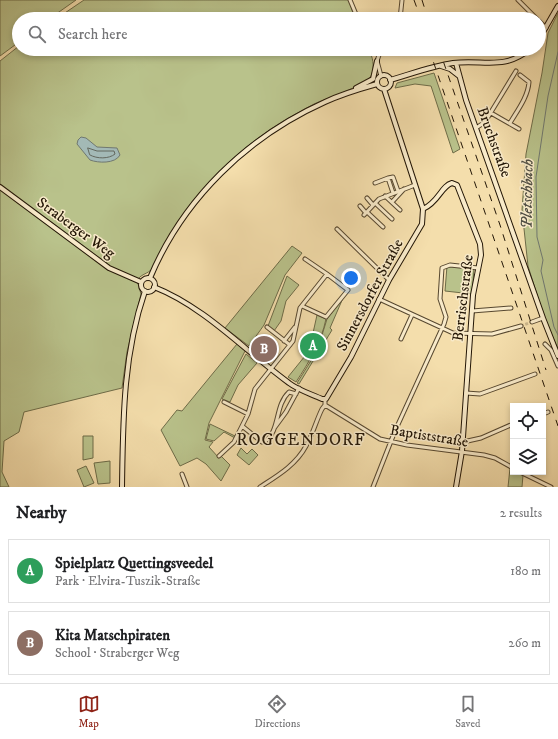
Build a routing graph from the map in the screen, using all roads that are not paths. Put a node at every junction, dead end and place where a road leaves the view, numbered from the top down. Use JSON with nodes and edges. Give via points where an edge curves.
{"nodes":[{"id":1,"x":350,"y":0,"type":"edge"},
{"id":2,"x":402,"y":0,"type":"edge"},
{"id":3,"x":518,"y":0,"type":"edge"},
{"id":4,"x":558,"y":6,"type":"edge"},
{"id":5,"x":355,"y":12,"type":"edge"},
{"id":6,"x":401,"y":12,"type":"edge"},
{"id":7,"x":530,"y":12,"type":"edge"},
{"id":8,"x":547,"y":28,"type":"edge"},
{"id":9,"x":379,"y":56,"type":"edge"},
{"id":10,"x":520,"y":56,"type":"edge"},
{"id":11,"x":377,"y":61,"type":"junction"},
{"id":12,"x":456,"y":63,"type":"junction"},
{"id":13,"x":439,"y":66,"type":"junction"},
{"id":14,"x":516,"y":71,"type":"dead end"},
{"id":15,"x":520,"y":75,"type":"dead end"},
{"id":16,"x":381,"y":76,"type":"junction"},
{"id":17,"x":459,"y":77,"type":"junction"},
{"id":18,"x":390,"y":80,"type":"junction"},
{"id":19,"x":377,"y":84,"type":"junction"},
{"id":20,"x":384,"y":89,"type":"junction"},
{"id":21,"x":348,"y":93,"type":"junction"},
{"id":22,"x":491,"y":113,"type":"junction"},
{"id":23,"x":510,"y":123,"type":"junction"},
{"id":24,"x":476,"y":128,"type":"junction"},
{"id":25,"x":519,"y":129,"type":"dead end"},
{"id":26,"x":388,"y":178,"type":"junction"},
{"id":27,"x":375,"y":183,"type":"dead end"},
{"id":28,"x":415,"y":185,"type":"junction"},
{"id":29,"x":0,"y":187,"type":"edge"},
{"id":30,"x":404,"y":189,"type":"junction"},
{"id":31,"x":398,"y":191,"type":"junction"},
{"id":32,"x":393,"y":193,"type":"junction"},
{"id":33,"x":385,"y":196,"type":"junction"},
{"id":34,"x":367,"y":198,"type":"dead end"},
{"id":35,"x":392,"y":202,"type":"junction"},
{"id":36,"x":374,"y":204,"type":"junction"},
{"id":37,"x":360,"y":206,"type":"dead end"},
{"id":38,"x":423,"y":209,"type":"junction"},
{"id":39,"x":400,"y":210,"type":"dead end"},
{"id":40,"x":366,"y":213,"type":"junction"},
{"id":41,"x":392,"y":218,"type":"dead end"},
{"id":42,"x":383,"y":227,"type":"dead end"},
{"id":43,"x":337,"y":229,"type":"dead end"},
{"id":44,"x":305,"y":259,"type":"dead end"},
{"id":45,"x":478,"y":268,"type":"junction"},
{"id":46,"x":327,"y":274,"type":"junction"},
{"id":47,"x":150,"y":278,"type":"junction"},
{"id":48,"x":390,"y":280,"type":"junction"},
{"id":49,"x":141,"y":282,"type":"junction"},
{"id":50,"x":154,"y":288,"type":"junction"},
{"id":51,"x":145,"y":291,"type":"junction"},
{"id":52,"x":379,"y":300,"type":"junction"},
{"id":53,"x":302,"y":306,"type":"junction"},
{"id":54,"x":511,"y":308,"type":"dead end"},
{"id":55,"x":472,"y":311,"type":"junction"},
{"id":56,"x":412,"y":315,"type":"junction"},
{"id":57,"x":543,"y":318,"type":"junction"},
{"id":58,"x":532,"y":322,"type":"tunnel mouth"},
{"id":59,"x":296,"y":326,"type":"junction"},
{"id":60,"x":521,"y":326,"type":"tunnel mouth"},
{"id":61,"x":267,"y":327,"type":"dead end"},
{"id":62,"x":442,"y":329,"type":"junction"},
{"id":63,"x":470,"y":334,"type":"junction"},
{"id":64,"x":401,"y":339,"type":"dead end"},
{"id":65,"x":284,"y":341,"type":"junction"},
{"id":66,"x":546,"y":344,"type":"dead end"},
{"id":67,"x":290,"y":345,"type":"junction"},
{"id":68,"x":558,"y":356,"type":"edge"},
{"id":69,"x":558,"y":366,"type":"edge"},
{"id":70,"x":271,"y":368,"type":"junction"},
{"id":71,"x":535,"y":374,"type":"dead end"},
{"id":72,"x":299,"y":388,"type":"junction"},
{"id":73,"x":466,"y":393,"type":"junction"},
{"id":74,"x":296,"y":394,"type":"junction"},
{"id":75,"x":325,"y":399,"type":"junction"},
{"id":76,"x":224,"y":402,"type":"dead end"},
{"id":77,"x":325,"y":406,"type":"junction"},
{"id":78,"x":248,"y":414,"type":"junction"},
{"id":79,"x":510,"y":425,"type":"edge"},
{"id":80,"x":242,"y":426,"type":"junction"},
{"id":81,"x":275,"y":427,"type":"junction"},
{"id":82,"x":390,"y":442,"type":"junction"},
{"id":83,"x":463,"y":442,"type":"junction"},
{"id":84,"x":221,"y":447,"type":"dead end"},
{"id":85,"x":224,"y":451,"type":"junction"},
{"id":86,"x":462,"y":451,"type":"junction"},
{"id":87,"x":219,"y":456,"type":"dead end"},
{"id":88,"x":510,"y":466,"type":"edge"},
{"id":89,"x":182,"y":474,"type":"dead end"},
{"id":90,"x":526,"y":475,"type":"edge"},
{"id":91,"x":122,"y":487,"type":"edge"},
{"id":92,"x":188,"y":487,"type":"edge"},
{"id":93,"x":260,"y":487,"type":"edge"},
{"id":94,"x":373,"y":487,"type":"edge"},
{"id":95,"x":456,"y":487,"type":"edge"},
{"id":96,"x":550,"y":487,"type":"edge"}],
"edges":[{"from":1,"to":5,"type":"street"},
{"from":2,"to":6,"type":"street"},
{"from":3,"to":7,"type":"street"},
{"from":4,"to":8,"type":"main road"},
{"from":9,"to":11,"type":"street"},
{"from":10,"to":12,"type":"main road","via":[[503,63]]},
{"from":11,"to":16,"type":"street"},
{"from":11,"to":21,"type":"main road","via":[[373,80]]},
{"from":12,"to":13,"type":"main road"},
{"from":12,"to":17,"type":"main road","name":"Bruchstraße"},
{"from":13,"to":17,"type":"main road","via":[[450,69]]},
{"from":13,"to":18,"type":"main road"},
{"from":14,"to":22,"type":"street"},
{"from":15,"to":23,"type":"street","via":[[528,80],[529,86]]},
{"from":16,"to":18,"type":"main road","via":[[386,76]]},
{"from":16,"to":19,"type":"main road","via":[[377,79]]},
{"from":17,"to":24,"type":"main road","name":"Bruchstraße"},
{"from":18,"to":20,"type":"main road","via":[[390,85]]},
{"from":19,"to":20,"type":"main road"},
{"from":19,"to":21,"type":"main road"},
{"from":20,"to":28,"type":"main road","name":"Sinnersdorfer Straße"},
{"from":21,"to":47,"type":"main road","via":[[326,101],[286,122],[229,165],[186,214]]},
{"from":22,"to":23,"type":"street"},
{"from":22,"to":24,"type":"street","via":[[485,122]]},
{"from":23,"to":25,"type":"street"},
{"from":24,"to":57,"type":"main road","name":"Bruchstraße"},
{"from":26,"to":27,"type":"street"},
{"from":26,"to":31,"type":"street","via":[[393,177]]},
{"from":26,"to":32,"type":"street"},
{"from":28,"to":30,"type":"street"},
{"from":28,"to":38,"type":"main road","name":"Sinnersdorfer Straße"},
{"from":29,"to":49,"type":"main road","name":"Straberger Weg","via":[[109,268]]},
{"from":30,"to":31,"type":"street"},
{"from":30,"to":35,"type":"street"},
{"from":31,"to":32,"type":"street"},
{"from":32,"to":33,"type":"street"},
{"from":33,"to":35,"type":"street"},
{"from":33,"to":36,"type":"street"},
{"from":34,"to":36,"type":"street"},
{"from":35,"to":39,"type":"street"},
{"from":36,"to":40,"type":"street"},
{"from":36,"to":41,"type":"street"},
{"from":37,"to":40,"type":"street"},
{"from":38,"to":45,"type":"main road","name":"Berrischstraße","via":[[436,201],[447,185],[452,183],[459,186],[481,248]]},
{"from":38,"to":48,"type":"main road","name":"Sinnersdorfer Straße","via":[[422,224]]},
{"from":40,"to":42,"type":"street"},
{"from":43,"to":48,"type":"street"},
{"from":44,"to":46,"type":"street"},
{"from":45,"to":55,"type":"main road","name":"Berrischstraße"},
{"from":45,"to":62,"type":"street","via":[[450,265],[442,268],[440,299],[446,317]]},
{"from":46,"to":53,"type":"street"},
{"from":46,"to":53,"type":"street","via":[[348,290],[339,303],[326,317]]},
{"from":47,"to":49,"type":"main road","via":[[145,278]]},
{"from":47,"to":50,"type":"main road","via":[[155,283]]},
{"from":48,"to":52,"type":"main road","name":"Sinnersdorfer Straße"},
{"from":49,"to":51,"type":"main road"},
{"from":50,"to":51,"type":"main road","via":[[149,292]]},
{"from":50,"to":70,"type":"main road","via":[[174,296],[191,307]]},
{"from":51,"to":91,"type":"main road","via":[[134,328],[126,376]]},
{"from":52,"to":56,"type":"street"},
{"from":52,"to":75,"type":"main road","name":"Sinnersdorfer Straße","via":[[342,373]]},
{"from":53,"to":59,"type":"street"},
{"from":54,"to":55,"type":"street"},
{"from":55,"to":63,"type":"main road","name":"Berrischstraße"},
{"from":56,"to":62,"type":"street"},
{"from":56,"to":64,"type":"street"},
{"from":57,"to":58,"type":"street"},
{"from":57,"to":68,"type":"main road","name":"Bruchstraße"},
{"from":59,"to":65,"type":"street"},
{"from":59,"to":67,"type":"street","via":[[294,339]]},
{"from":60,"to":63,"type":"street","via":[[499,333]]},
{"from":61,"to":65,"type":"street"},
{"from":62,"to":63,"type":"street","via":[[453,333]]},
{"from":62,"to":82,"type":"street"},
{"from":63,"to":73,"type":"main road","name":"Berrischstraße"},
{"from":65,"to":67,"type":"street"},
{"from":66,"to":69,"type":"street"},
{"from":67,"to":70,"type":"street"},
{"from":70,"to":72,"type":"main road"},
{"from":70,"to":78,"type":"street","via":[[254,389]]},
{"from":71,"to":73,"type":"street","via":[[480,394]]},
{"from":72,"to":74,"type":"street"},
{"from":72,"to":75,"type":"main road"},
{"from":73,"to":83,"type":"main road","name":"Berrischstraße"},
{"from":74,"to":81,"type":"street"},
{"from":74,"to":81,"type":"street","via":[[289,392],[281,403]]},
{"from":75,"to":77,"type":"street"},
{"from":76,"to":78,"type":"street"},
{"from":77,"to":82,"type":"street","name":"Baptiststraße","via":[[374,436]]},
{"from":77,"to":93,"type":"street","via":[[320,412],[308,443],[300,454],[285,470]]},
{"from":78,"to":80,"type":"street"},
{"from":79,"to":83,"type":"street","via":[[481,438]]},
{"from":80,"to":81,"type":"street","via":[[262,442],[266,441]]},
{"from":80,"to":85,"type":"street","via":[[236,438]]},
{"from":82,"to":86,"type":"street","name":"Baptiststraße"},
{"from":82,"to":94,"type":"street"},
{"from":83,"to":86,"type":"main road","name":"Berrischstraße"},
{"from":84,"to":85,"type":"street"},
{"from":85,"to":87,"type":"street"},
{"from":86,"to":88,"type":"street","name":"Baptiststraße","via":[[491,457]]},
{"from":86,"to":95,"type":"main road","name":"Berrischstraße"},
{"from":89,"to":92,"type":"street"},
{"from":90,"to":96,"type":"street"}]}
